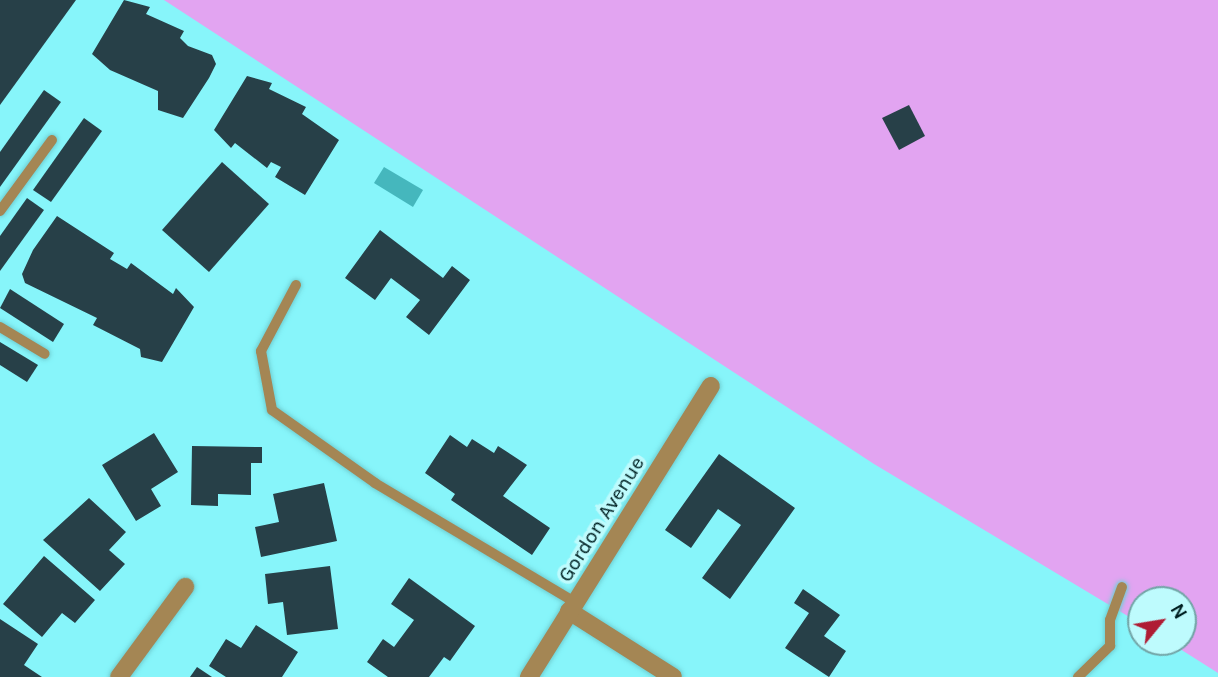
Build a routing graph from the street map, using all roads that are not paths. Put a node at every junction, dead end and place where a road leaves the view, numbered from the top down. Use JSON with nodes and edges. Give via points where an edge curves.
{"nodes":[{"id":1,"x":52,"y":140,"type":"dead end"},
{"id":2,"x":0,"y":211,"type":"edge"},
{"id":3,"x":296,"y":285,"type":"dead end"},
{"id":4,"x":0,"y":327,"type":"edge"},
{"id":5,"x":45,"y":354,"type":"dead end"},
{"id":6,"x":712,"y":386,"type":"dead end"},
{"id":7,"x":185,"y":587,"type":"dead end"},
{"id":8,"x":1122,"y":587,"type":"dead end"},
{"id":9,"x":572,"y":607,"type":"junction"},
{"id":10,"x":118,"y":677,"type":"edge"},
{"id":11,"x":529,"y":677,"type":"edge"},
{"id":12,"x":673,"y":677,"type":"edge"},
{"id":13,"x":1078,"y":677,"type":"edge"}],
"edges":[{"from":1,"to":2,"type":"lane"},
{"from":3,"to":9,"type":"lane","via":[[261,351],[272,410],[376,483]]},
{"from":4,"to":5,"type":"lane"},
{"from":6,"to":9,"type":"street","name":"Gordon Avenue"},
{"from":7,"to":10,"type":"street"},
{"from":8,"to":13,"type":"lane","via":[[1110,620],[1110,646]]},
{"from":9,"to":11,"type":"street","name":"Gordon Avenue"},
{"from":9,"to":12,"type":"street"}]}
